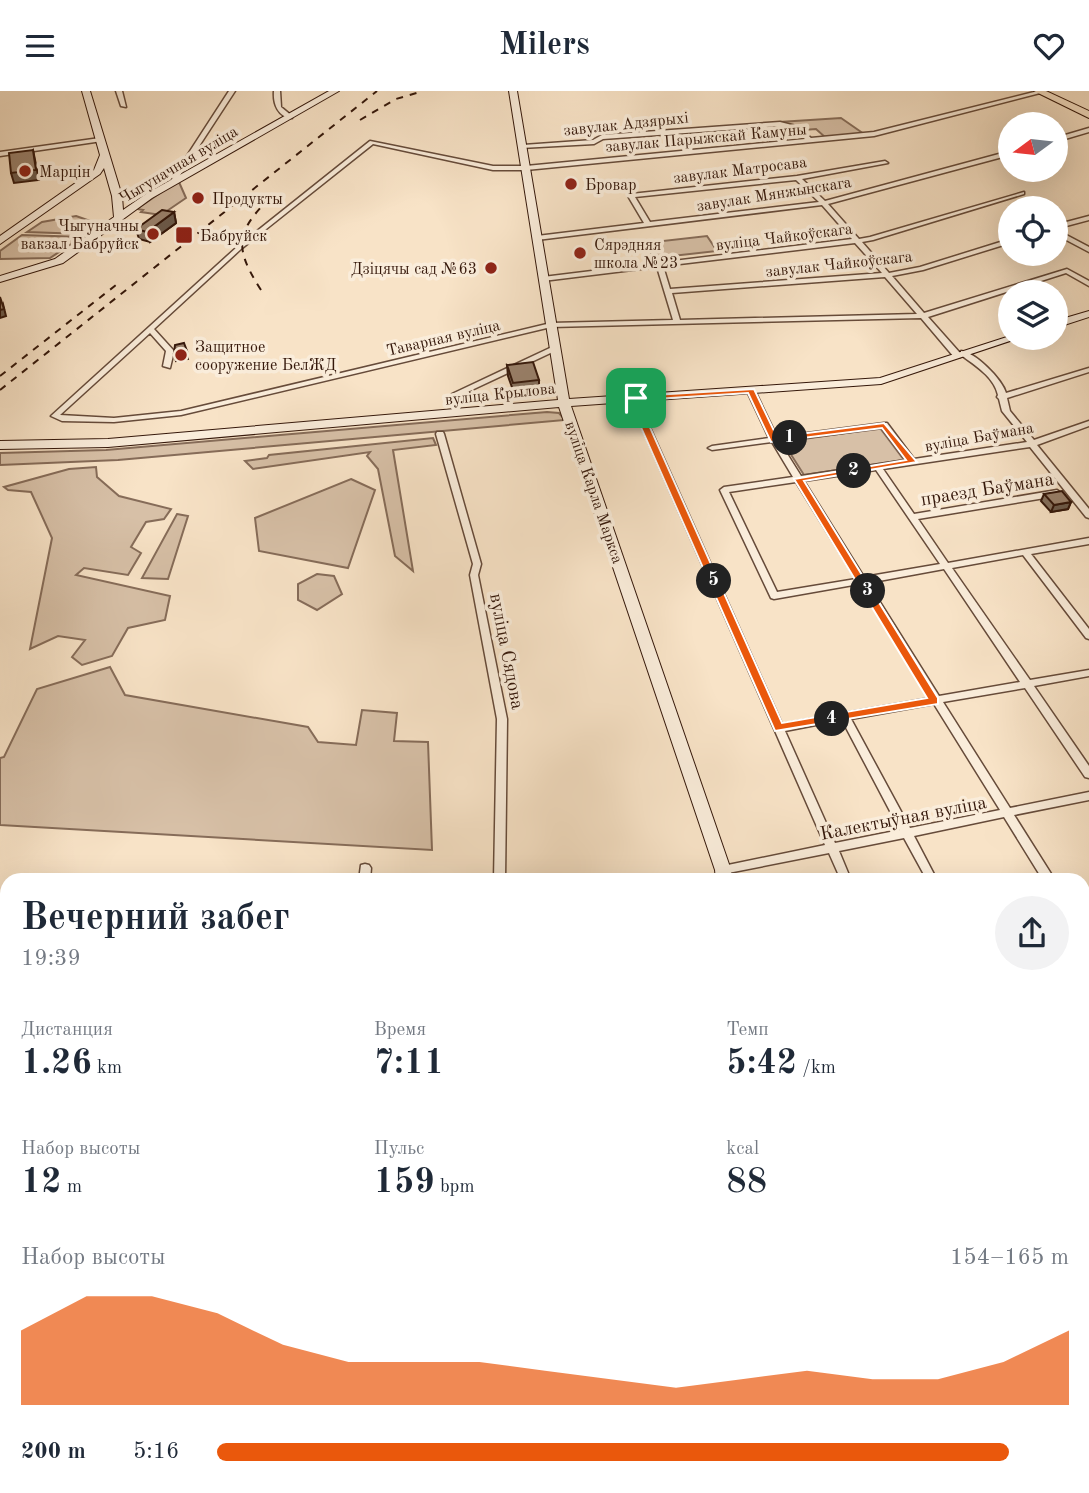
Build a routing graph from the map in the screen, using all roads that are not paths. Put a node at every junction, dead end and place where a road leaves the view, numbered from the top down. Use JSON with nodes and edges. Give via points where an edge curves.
{"nodes":[{"id":1,"x":86,"y":91,"type":"edge"},
{"id":2,"x":119,"y":91,"type":"edge"},
{"id":3,"x":232,"y":91,"type":"edge"},
{"id":4,"x":277,"y":91,"type":"edge"},
{"id":5,"x":335,"y":91,"type":"edge"},
{"id":6,"x":513,"y":91,"type":"edge"},
{"id":7,"x":1040,"y":91,"type":"edge"},
{"id":8,"x":124,"y":106,"type":"dead end"},
{"id":9,"x":1089,"y":115,"type":"edge"},
{"id":10,"x":290,"y":117,"type":"junction"},
{"id":11,"x":1089,"y":130,"type":"edge"},
{"id":12,"x":1068,"y":136,"type":"edge"},
{"id":13,"x":100,"y":140,"type":"junction"},
{"id":14,"x":811,"y":141,"type":"junction"},
{"id":15,"x":372,"y":142,"type":"joint"},
{"id":16,"x":523,"y":147,"type":"junction"},
{"id":17,"x":0,"y":154,"type":"edge"},
{"id":18,"x":998,"y":155,"type":"edge"},
{"id":19,"x":101,"y":160,"type":"junction"},
{"id":20,"x":884,"y":163,"type":"dead end"},
{"id":21,"x":526,"y":168,"type":"junction"},
{"id":22,"x":181,"y":169,"type":"junction"},
{"id":23,"x":193,"y":170,"type":"junction"},
{"id":24,"x":797,"y":177,"type":"junction"},
{"id":25,"x":88,"y":180,"type":"junction"},
{"id":26,"x":111,"y":180,"type":"junction"},
{"id":27,"x":173,"y":182,"type":"junction"},
{"id":28,"x":1022,"y":193,"type":"dead end"},
{"id":29,"x":117,"y":196,"type":"junction"},
{"id":30,"x":149,"y":196,"type":"junction"},
{"id":31,"x":824,"y":203,"type":"junction"},
{"id":32,"x":119,"y":217,"type":"junction"},
{"id":33,"x":1089,"y":218,"type":"edge"},
{"id":34,"x":648,"y":225,"type":"junction"},
{"id":35,"x":1068,"y":225,"type":"edge"},
{"id":36,"x":0,"y":234,"type":"edge"},
{"id":37,"x":1068,"y":237,"type":"edge"},
{"id":38,"x":537,"y":238,"type":"junction"},
{"id":39,"x":0,"y":241,"type":"edge"},
{"id":40,"x":859,"y":241,"type":"junction"},
{"id":41,"x":998,"y":245,"type":"edge"},
{"id":42,"x":1089,"y":250,"type":"edge"},
{"id":43,"x":660,"y":265,"type":"junction"},
{"id":44,"x":889,"y":275,"type":"junction"},
{"id":45,"x":0,"y":279,"type":"edge"},
{"id":46,"x":543,"y":279,"type":"junction"},
{"id":47,"x":1089,"y":284,"type":"edge"},
{"id":48,"x":668,"y":291,"type":"junction"},
{"id":49,"x":1089,"y":314,"type":"edge"},
{"id":50,"x":923,"y":316,"type":"junction"},
{"id":51,"x":1068,"y":321,"type":"edge"},
{"id":52,"x":677,"y":322,"type":"junction"},
{"id":53,"x":551,"y":325,"type":"junction"},
{"id":54,"x":151,"y":330,"type":"junction"},
{"id":55,"x":998,"y":343,"type":"edge"},
{"id":56,"x":555,"y":349,"type":"junction"},
{"id":57,"x":960,"y":354,"type":"junction"},
{"id":58,"x":167,"y":366,"type":"dead end"},
{"id":59,"x":1089,"y":370,"type":"edge"},
{"id":60,"x":751,"y":391,"type":"junction"},
{"id":61,"x":456,"y":394,"type":"dead end"},
{"id":62,"x":1001,"y":397,"type":"junction"},
{"id":63,"x":636,"y":398,"type":"junction"},
{"id":64,"x":564,"y":403,"type":"junction"},
{"id":65,"x":1089,"y":423,"type":"edge"},
{"id":66,"x":440,"y":434,"type":"dead end"},
{"id":67,"x":0,"y":440,"type":"edge"},
{"id":68,"x":774,"y":440,"type":"junction"},
{"id":69,"x":43,"y":442,"type":"junction"},
{"id":70,"x":1031,"y":444,"type":"junction"},
{"id":71,"x":0,"y":445,"type":"edge"},
{"id":72,"x":712,"y":448,"type":"dead end"},
{"id":73,"x":912,"y":462,"type":"junction"},
{"id":74,"x":878,"y":467,"type":"junction"},
{"id":75,"x":799,"y":479,"type":"junction"},
{"id":76,"x":1069,"y":491,"type":"junction"},
{"id":77,"x":1089,"y":515,"type":"edge"},
{"id":78,"x":911,"y":517,"type":"junction"},
{"id":79,"x":1089,"y":541,"type":"edge"},
{"id":80,"x":1026,"y":554,"type":"junction"},
{"id":81,"x":947,"y":568,"type":"junction"},
{"id":82,"x":862,"y":582,"type":"junction"},
{"id":83,"x":1089,"y":636,"type":"edge"},
{"id":84,"x":1089,"y":673,"type":"edge"},
{"id":85,"x":1028,"y":684,"type":"junction"},
{"id":86,"x":934,"y":701,"type":"junction"},
{"id":87,"x":845,"y":717,"type":"junction"},
{"id":88,"x":779,"y":728,"type":"junction"},
{"id":89,"x":1089,"y":774,"type":"edge"},
{"id":90,"x":1089,"y":796,"type":"edge"},
{"id":91,"x":1006,"y":814,"type":"junction"},
{"id":92,"x":908,"y":834,"type":"junction"},
{"id":93,"x":831,"y":849,"type":"junction"},
{"id":94,"x":365,"y":868,"type":"dead end"},
{"id":95,"x":365,"y":873,"type":"edge"},
{"id":96,"x":500,"y":873,"type":"edge"},
{"id":97,"x":723,"y":873,"type":"edge"},
{"id":98,"x":732,"y":873,"type":"edge"},
{"id":99,"x":843,"y":873,"type":"edge"},
{"id":100,"x":928,"y":873,"type":"edge"},
{"id":101,"x":1044,"y":873,"type":"edge"}],
"edges":[{"from":1,"to":13,"type":"main road"},
{"from":2,"to":8,"type":"street"},
{"from":3,"to":22,"type":"street"},
{"from":4,"to":10,"type":"street","via":[[276,103]]},
{"from":5,"to":10,"type":"main road","name":"Чыгуначная вуліца"},
{"from":6,"to":16,"type":"main road","name":"вуліца Карла Маркса"},
{"from":7,"to":9,"type":"main road"},
{"from":7,"to":14,"type":"street","name":"завулак Парыжскай Камуны","via":[[874,135]]},
{"from":10,"to":23,"type":"main road","name":"Чыгуначная вуліца"},
{"from":11,"to":12,"type":"street"},
{"from":13,"to":17,"type":"street"},
{"from":13,"to":19,"type":"main road"},
{"from":14,"to":16,"type":"street","name":"завулак Адзярыхі","via":[[794,127],[780,124]]},
{"from":14,"to":21,"type":"street","name":"завулак Парыжскай Камуны"},
{"from":15,"to":21,"type":"street","name":"завулак Парыжскай Камуны","via":[[493,168]]},
{"from":15,"to":54,"type":"street","name":"Таварная вуліца","via":[[245,244]]},
{"from":16,"to":21,"type":"main road","name":"вуліца Карла Маркса"},
{"from":18,"to":31,"type":"street","name":"завулак Мянжынскага"},
{"from":19,"to":25,"type":"main road","via":[[102,167]]},
{"from":19,"to":26,"type":"main road"},
{"from":19,"to":36,"type":"main road"},
{"from":20,"to":24,"type":"street","name":"завулак Матросава"},
{"from":21,"to":38,"type":"main road","name":"вуліца Карла Маркса"},
{"from":22,"to":23,"type":"street"},
{"from":22,"to":27,"type":"street"},
{"from":23,"to":27,"type":"main road","name":"Чыгуначная вуліца"},
{"from":24,"to":31,"type":"street"},
{"from":24,"to":34,"type":"street","name":"завулак Матросава","via":[[631,196]]},
{"from":25,"to":26,"type":"main road"},
{"from":25,"to":39,"type":"main road"},
{"from":26,"to":29,"type":"main road"},
{"from":27,"to":30,"type":"main road","name":"Чыгуначная вуліца"},
{"from":28,"to":40,"type":"street","name":"вуліца Чайкоўскага"},
{"from":29,"to":30,"type":"main road","via":[[130,201]]},
{"from":29,"to":32,"type":"main road"},
{"from":30,"to":32,"type":"main road","name":"Чыгуначная вуліца"},
{"from":31,"to":34,"type":"street","name":"завулак Мянжынскага"},
{"from":31,"to":40,"type":"street"},
{"from":32,"to":45,"type":"main road","name":"Чыгуначная вуліца","via":[[59,261]]},
{"from":33,"to":35,"type":"street"},
{"from":34,"to":38,"type":"street","name":"завулак Мянжынскага"},
{"from":37,"to":42,"type":"street"},
{"from":38,"to":46,"type":"main road","name":"вуліца Карла Маркса"},
{"from":40,"to":43,"type":"street","name":"вуліца Чайкоўскага"},
{"from":40,"to":44,"type":"street"},
{"from":41,"to":44,"type":"street","name":"завулак Чайкоўскага"},
{"from":43,"to":46,"type":"street","name":"вуліца Чайкоўскага"},
{"from":43,"to":48,"type":"street"},
{"from":44,"to":48,"type":"street","name":"завулак Чайкоўскага"},
{"from":44,"to":50,"type":"street"},
{"from":46,"to":53,"type":"main road","name":"вуліца Карла Маркса"},
{"from":47,"to":50,"type":"street","name":"Таварная вуліца","via":[[1067,271]]},
{"from":48,"to":52,"type":"street"},
{"from":49,"to":51,"type":"main road"},
{"from":50,"to":52,"type":"street","name":"Таварная вуліца"},
{"from":50,"to":57,"type":"street"},
{"from":52,"to":53,"type":"street","name":"Таварная вуліца"},
{"from":53,"to":54,"type":"street","name":"Таварная вуліца","via":[[172,415],[114,420],[55,416]]},
{"from":53,"to":56,"type":"main road","name":"вуліца Карла Маркса"},
{"from":54,"to":58,"type":"street","via":[[170,351]]},
{"from":55,"to":57,"type":"main road","name":"вуліца Крылова"},
{"from":56,"to":61,"type":"street"},
{"from":56,"to":64,"type":"main road","name":"вуліца Карла Маркса"},
{"from":57,"to":60,"type":"main road","name":"вуліца Крылова","via":[[881,381]]},
{"from":57,"to":62,"type":"street","via":[[988,372],[1000,386]]},
{"from":59,"to":62,"type":"street"},
{"from":60,"to":63,"type":"main road","name":"вуліца Крылова"},
{"from":60,"to":68,"type":"street"},
{"from":62,"to":70,"type":"street"},
{"from":63,"to":64,"type":"main road","name":"вуліца Крылова"},
{"from":63,"to":88,"type":"street"},
{"from":64,"to":69,"type":"main road","name":"вуліца Крылова","via":[[122,442]]},
{"from":64,"to":97,"type":"main road","name":"вуліца Карла Маркса"},
{"from":65,"to":70,"type":"street","name":"вуліца Баўмана"},
{"from":66,"to":96,"type":"street","name":"вуліца Сядова","via":[[477,564],[474,575],[502,719]]},
{"from":67,"to":69,"type":"main road","name":"вуліца Крылова"},
{"from":68,"to":72,"type":"street","name":"вуліца Баўмана"},
{"from":68,"to":73,"type":"street","name":"вуліца Баўмана","via":[[884,425]]},
{"from":68,"to":75,"type":"street"},
{"from":69,"to":71,"type":"main road","name":"вуліца Крылова"},
{"from":70,"to":73,"type":"street","name":"вуліца Баўмана"},
{"from":70,"to":76,"type":"street"},
{"from":73,"to":74,"type":"street","name":"вуліца Баўмана"},
{"from":74,"to":75,"type":"street","name":"вуліца Баўмана"},
{"from":74,"to":78,"type":"street"},
{"from":75,"to":82,"type":"street"},
{"from":75,"to":82,"type":"street","name":"вуліца Баўмана","via":[[724,490],[774,596]]},
{"from":76,"to":77,"type":"street"},
{"from":76,"to":78,"type":"street","name":"праезд Баўмана"},
{"from":78,"to":81,"type":"street"},
{"from":79,"to":80,"type":"street"},
{"from":80,"to":81,"type":"street"},
{"from":80,"to":83,"type":"street"},
{"from":81,"to":82,"type":"street"},
{"from":81,"to":85,"type":"street"},
{"from":82,"to":86,"type":"street"},
{"from":84,"to":85,"type":"street"},
{"from":85,"to":86,"type":"street"},
{"from":85,"to":89,"type":"street"},
{"from":86,"to":87,"type":"street"},
{"from":86,"to":91,"type":"street"},
{"from":87,"to":88,"type":"street"},
{"from":87,"to":92,"type":"street"},
{"from":88,"to":93,"type":"street"},
{"from":90,"to":91,"type":"street","name":"Калектыўная вуліца"},
{"from":91,"to":92,"type":"street","name":"Калектыўная вуліца"},
{"from":91,"to":101,"type":"street"},
{"from":92,"to":93,"type":"street","name":"Калектыўная вуліца"},
{"from":92,"to":100,"type":"street"},
{"from":93,"to":98,"type":"street","name":"Калектыўная вуліца"},
{"from":93,"to":99,"type":"street"},
{"from":94,"to":95,"type":"street"}]}
